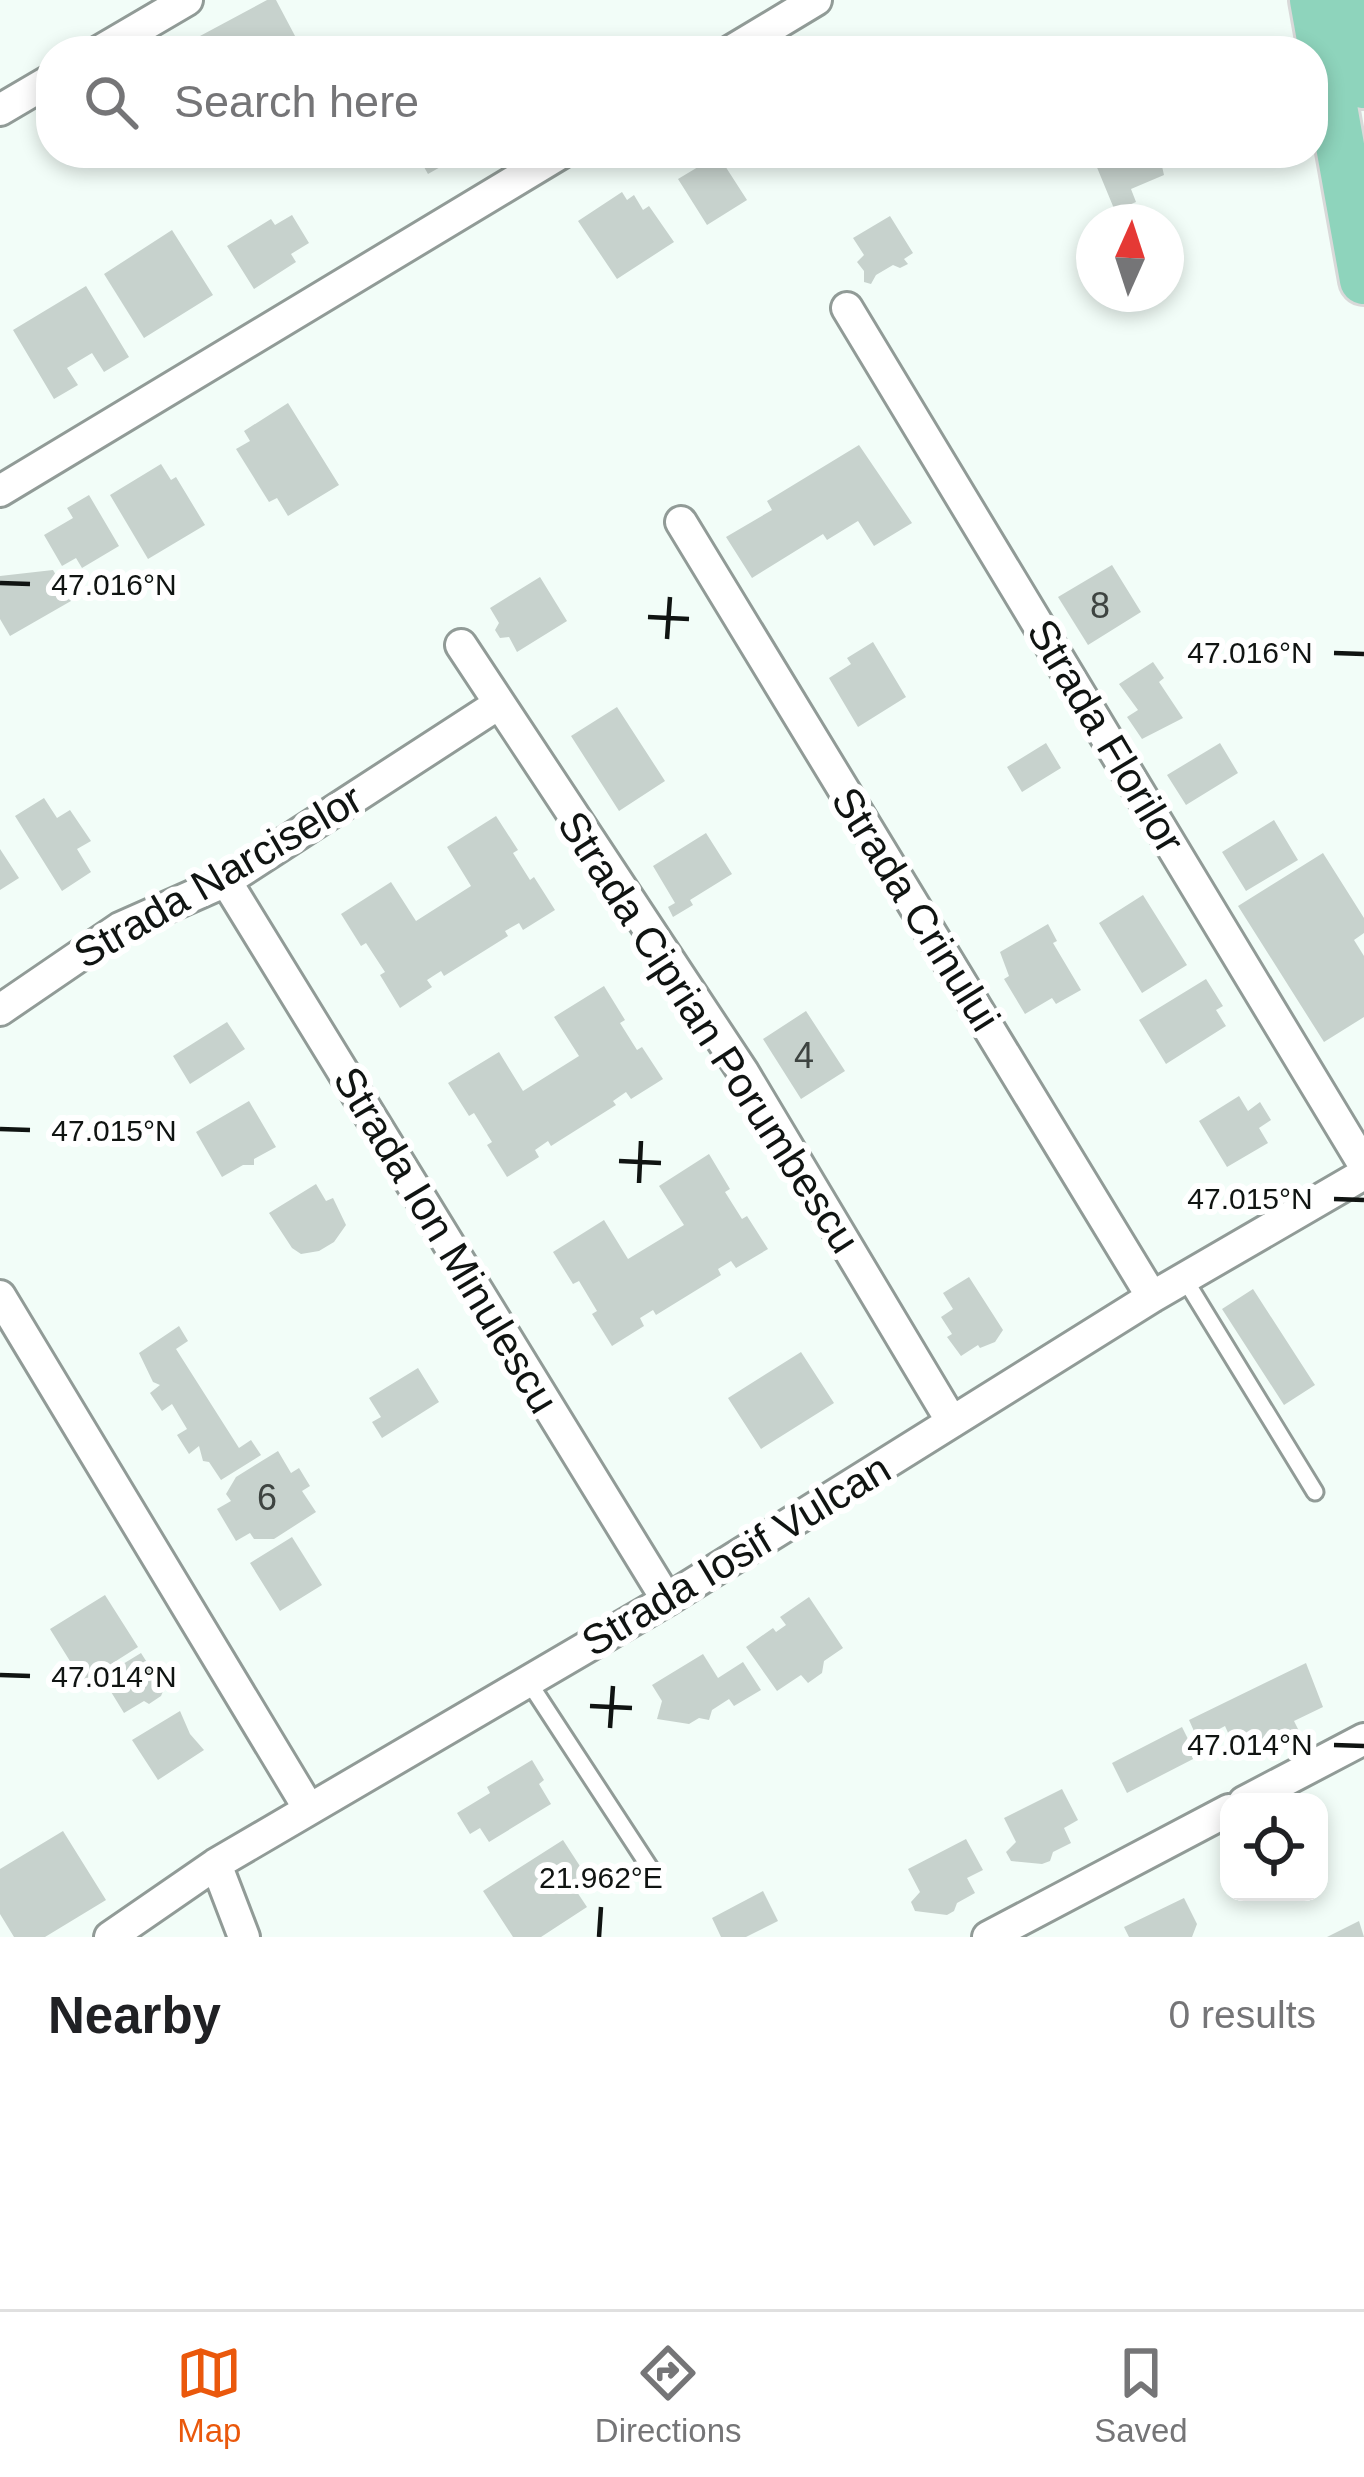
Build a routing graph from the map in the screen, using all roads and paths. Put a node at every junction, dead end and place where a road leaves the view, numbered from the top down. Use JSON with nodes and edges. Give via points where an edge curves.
{"nodes":[{"id":1,"x":187,"y":0,"type":"edge"},
{"id":2,"x":815,"y":0,"type":"edge"},
{"id":3,"x":1314,"y":0,"type":"edge"},
{"id":4,"x":1349,"y":0,"type":"edge"},
{"id":5,"x":126,"y":36,"type":"edge"},
{"id":6,"x":756,"y":36,"type":"edge"},
{"id":7,"x":1320,"y":36,"type":"edge"},
{"id":8,"x":1328,"y":78,"type":"edge"},
{"id":9,"x":1364,"y":84,"type":"edge"},
{"id":10,"x":36,"y":89,"type":"edge"},
{"id":11,"x":0,"y":110,"type":"edge"},
{"id":12,"x":536,"y":168,"type":"edge"},
{"id":13,"x":1364,"y":280,"type":"edge"},
{"id":14,"x":847,"y":308,"type":"dead end"},
{"id":15,"x":0,"y":491,"type":"edge"},
{"id":16,"x":681,"y":522,"type":"dead end"},
{"id":17,"x":460,"y":645,"type":"dead end"},
{"id":18,"x":497,"y":705,"type":"junction"},
{"id":19,"x":226,"y":880,"type":"junction"},
{"id":20,"x":0,"y":1010,"type":"edge"},
{"id":21,"x":1364,"y":1165,"type":"edge"},
{"id":22,"x":1364,"y":1174,"type":"edge"},
{"id":23,"x":1184,"y":1277,"type":"junction"},
{"id":24,"x":0,"y":1296,"type":"edge"},
{"id":25,"x":1152,"y":1297,"type":"junction"},
{"id":26,"x":952,"y":1422,"type":"junction"},
{"id":27,"x":1315,"y":1492,"type":"dead end"},
{"id":28,"x":667,"y":1600,"type":"junction"},
{"id":29,"x":528,"y":1681,"type":"junction"},
{"id":30,"x":1364,"y":1739,"type":"edge"},
{"id":31,"x":1261,"y":1793,"type":"edge"},
{"id":32,"x":309,"y":1809,"type":"junction"},
{"id":33,"x":1220,"y":1815,"type":"edge"},
{"id":34,"x":216,"y":1864,"type":"junction"},
{"id":35,"x":652,"y":1871,"type":"dead end"},
{"id":36,"x":110,"y":1937,"type":"edge"},
{"id":37,"x":244,"y":1937,"type":"edge"},
{"id":38,"x":988,"y":1937,"type":"edge"}],
"edges":[{"from":1,"to":5,"type":"street"},
{"from":2,"to":6,"type":"street"},
{"from":3,"to":7,"type":"main road"},
{"from":4,"to":9,"type":"main road"},
{"from":8,"to":13,"type":"main road"},
{"from":10,"to":11,"type":"street"},
{"from":12,"to":15,"type":"street"},
{"from":14,"to":21,"type":"street","name":"Strada Florilor"},
{"from":16,"to":25,"type":"street","name":"Strada Crinului"},
{"from":17,"to":18,"type":"street","name":"Strada Ciprian Porumbescu"},
{"from":18,"to":19,"type":"street","name":"Strada Narciselor"},
{"from":18,"to":26,"type":"street","name":"Strada Ciprian Porumbescu","via":[[743,1072]]},
{"from":19,"to":20,"type":"street","name":"Strada Narciselor","via":[[120,928]]},
{"from":19,"to":28,"type":"street","name":"Strada Ion Minulescu"},
{"from":22,"to":23,"type":"street","name":"Strada Iosif Vulcan"},
{"from":23,"to":25,"type":"street","name":"Strada Iosif Vulcan"},
{"from":23,"to":27,"type":"lane"},
{"from":24,"to":32,"type":"street"},
{"from":25,"to":26,"type":"street","name":"Strada Iosif Vulcan"},
{"from":26,"to":28,"type":"street","name":"Strada Iosif Vulcan"},
{"from":28,"to":29,"type":"street","name":"Strada Iosif Vulcan"},
{"from":29,"to":32,"type":"street","name":"Strada Iosif Vulcan"},
{"from":29,"to":35,"type":"lane"},
{"from":30,"to":31,"type":"street"},
{"from":32,"to":34,"type":"street","name":"Strada Iosif Vulcan"},
{"from":33,"to":38,"type":"street"},
{"from":34,"to":36,"type":"street","name":"Strada Iosif Vulcan"},
{"from":34,"to":37,"type":"street"}]}
